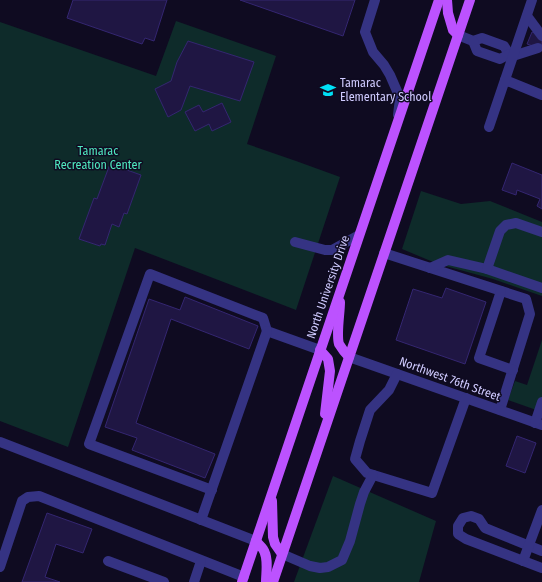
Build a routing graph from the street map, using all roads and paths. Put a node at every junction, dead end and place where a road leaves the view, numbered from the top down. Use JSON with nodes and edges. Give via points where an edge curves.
{"nodes":[{"id":1,"x":375,"y":0,"type":"edge"},
{"id":2,"x":439,"y":0,"type":"edge"},
{"id":3,"x":447,"y":0,"type":"edge"},
{"id":4,"x":470,"y":0,"type":"edge"},
{"id":5,"x":532,"y":0,"type":"edge"},
{"id":6,"x":527,"y":16,"type":"junction"},
{"id":7,"x":458,"y":35,"type":"junction"},
{"id":8,"x":542,"y":36,"type":"edge"},
{"id":9,"x":538,"y":48,"type":"dead end"},
{"id":10,"x":511,"y":55,"type":"junction"},
{"id":11,"x":505,"y":80,"type":"junction"},
{"id":12,"x":542,"y":95,"type":"edge"},
{"id":13,"x":398,"y":122,"type":"junction"},
{"id":14,"x":489,"y":127,"type":"dead end"},
{"id":15,"x":542,"y":232,"type":"edge"},
{"id":16,"x":360,"y":235,"type":"junction"},
{"id":17,"x":295,"y":242,"type":"dead end"},
{"id":18,"x":384,"y":253,"type":"junction"},
{"id":19,"x":430,"y":268,"type":"junction"},
{"id":20,"x":487,"y":269,"type":"junction"},
{"id":21,"x":341,"y":288,"type":"junction"},
{"id":22,"x":542,"y":288,"type":"edge"},
{"id":23,"x":501,"y":291,"type":"junction"},
{"id":24,"x":267,"y":331,"type":"junction"},
{"id":25,"x":320,"y":350,"type":"junction"},
{"id":26,"x":349,"y":356,"type":"junction"},
{"id":27,"x":512,"y":370,"type":"junction"},
{"id":28,"x":397,"y":374,"type":"junction"},
{"id":29,"x":466,"y":398,"type":"junction"},
{"id":30,"x":542,"y":402,"type":"edge"},
{"id":31,"x":500,"y":410,"type":"junction"},
{"id":32,"x":538,"y":424,"type":"edge"},
{"id":33,"x":322,"y":437,"type":"junction"},
{"id":34,"x":0,"y":442,"type":"edge"},
{"id":35,"x":373,"y":475,"type":"junction"},
{"id":36,"x":212,"y":490,"type":"junction"},
{"id":37,"x":272,"y":493,"type":"junction"},
{"id":38,"x":542,"y":510,"type":"edge"},
{"id":39,"x":201,"y":520,"type":"junction"},
{"id":40,"x":256,"y":541,"type":"junction"},
{"id":41,"x":529,"y":546,"type":"junction"},
{"id":42,"x":542,"y":551,"type":"edge"},
{"id":43,"x":282,"y":554,"type":"junction"},
{"id":44,"x":108,"y":561,"type":"dead end"},
{"id":45,"x":201,"y":561,"type":"junction"},
{"id":46,"x":523,"y":561,"type":"junction"},
{"id":47,"x":0,"y":567,"type":"edge"},
{"id":48,"x":542,"y":568,"type":"edge"},
{"id":49,"x":243,"y":580,"type":"edge"},
{"id":50,"x":164,"y":582,"type":"edge"},
{"id":51,"x":194,"y":582,"type":"edge"},
{"id":52,"x":266,"y":582,"type":"edge"},
{"id":53,"x":273,"y":582,"type":"edge"}],
"edges":[{"from":1,"to":13,"type":"street","via":[[365,32],[373,52],[387,70],[400,98]]},
{"from":2,"to":13,"type":"main road","name":"North University Drive"},
{"from":3,"to":7,"type":"main road","via":[[453,30]]},
{"from":4,"to":7,"type":"main road"},
{"from":5,"to":6,"type":"street"},
{"from":6,"to":8,"type":"street"},
{"from":6,"to":10,"type":"street"},
{"from":7,"to":10,"type":"street","via":[[473,41],[482,38],[490,40],[504,46]]},
{"from":7,"to":18,"type":"main road"},
{"from":9,"to":10,"type":"street"},
{"from":10,"to":11,"type":"street"},
{"from":11,"to":12,"type":"street"},
{"from":11,"to":14,"type":"street"},
{"from":13,"to":16,"type":"main road","name":"North University Drive"},
{"from":15,"to":20,"type":"street","via":[[516,223],[506,225],[500,231]]},
{"from":16,"to":17,"type":"street","via":[[332,250]]},
{"from":16,"to":21,"type":"main road","name":"North University Drive"},
{"from":18,"to":19,"type":"street"},
{"from":18,"to":26,"type":"main road"},
{"from":19,"to":20,"type":"street","via":[[448,260]]},
{"from":19,"to":23,"type":"street"},
{"from":20,"to":22,"type":"street"},
{"from":21,"to":25,"type":"main road","name":"North University Drive"},
{"from":21,"to":26,"type":"main road","via":[[338,336],[339,343]]},
{"from":23,"to":27,"type":"street","via":[[526,299],[530,314]]},
{"from":23,"to":27,"type":"street","via":[[479,358]]},
{"from":24,"to":25,"type":"street"},
{"from":24,"to":36,"type":"street"},
{"from":24,"to":36,"type":"street","via":[[263,318],[150,274],[89,444]]},
{"from":25,"to":33,"type":"main road","via":[[329,361],[330,373]]},
{"from":25,"to":37,"type":"main road","name":"North University Drive"},
{"from":26,"to":28,"type":"street","name":"Northwest 76th Street"},
{"from":26,"to":33,"type":"main road"},
{"from":27,"to":31,"type":"street"},
{"from":28,"to":29,"type":"street","name":"Northwest 76th Street"},
{"from":28,"to":35,"type":"street","via":[[389,390],[370,410],[355,459],[367,473]]},
{"from":29,"to":31,"type":"street","name":"Northwest 76th Street"},
{"from":29,"to":35,"type":"street","via":[[432,493]]},
{"from":30,"to":32,"type":"street"},
{"from":31,"to":32,"type":"street","name":"Northwest 76th Street"},
{"from":33,"to":43,"type":"main road"},
{"from":34,"to":39,"type":"street"},
{"from":35,"to":43,"type":"street","via":[[364,492],[342,560],[328,568],[320,568]]},
{"from":36,"to":39,"type":"street"},
{"from":37,"to":40,"type":"main road","name":"North University Drive"},
{"from":37,"to":43,"type":"main road","via":[[273,538]]},
{"from":38,"to":41,"type":"street"},
{"from":39,"to":40,"type":"street"},
{"from":40,"to":49,"type":"main road","name":"North University Drive"},
{"from":40,"to":52,"type":"main road","via":[[265,554]]},
{"from":41,"to":42,"type":"street"},
{"from":41,"to":46,"type":"street"},
{"from":41,"to":46,"type":"street","via":[[485,528],[479,519],[471,516],[463,518],[458,526],[458,534],[466,539]]},
{"from":43,"to":53,"type":"main road"},
{"from":44,"to":50,"type":"street"},
{"from":45,"to":47,"type":"street","via":[[39,496],[28,497],[22,501]]},
{"from":45,"to":49,"type":"street"},
{"from":45,"to":51,"type":"street"},
{"from":46,"to":48,"type":"street"}]}
